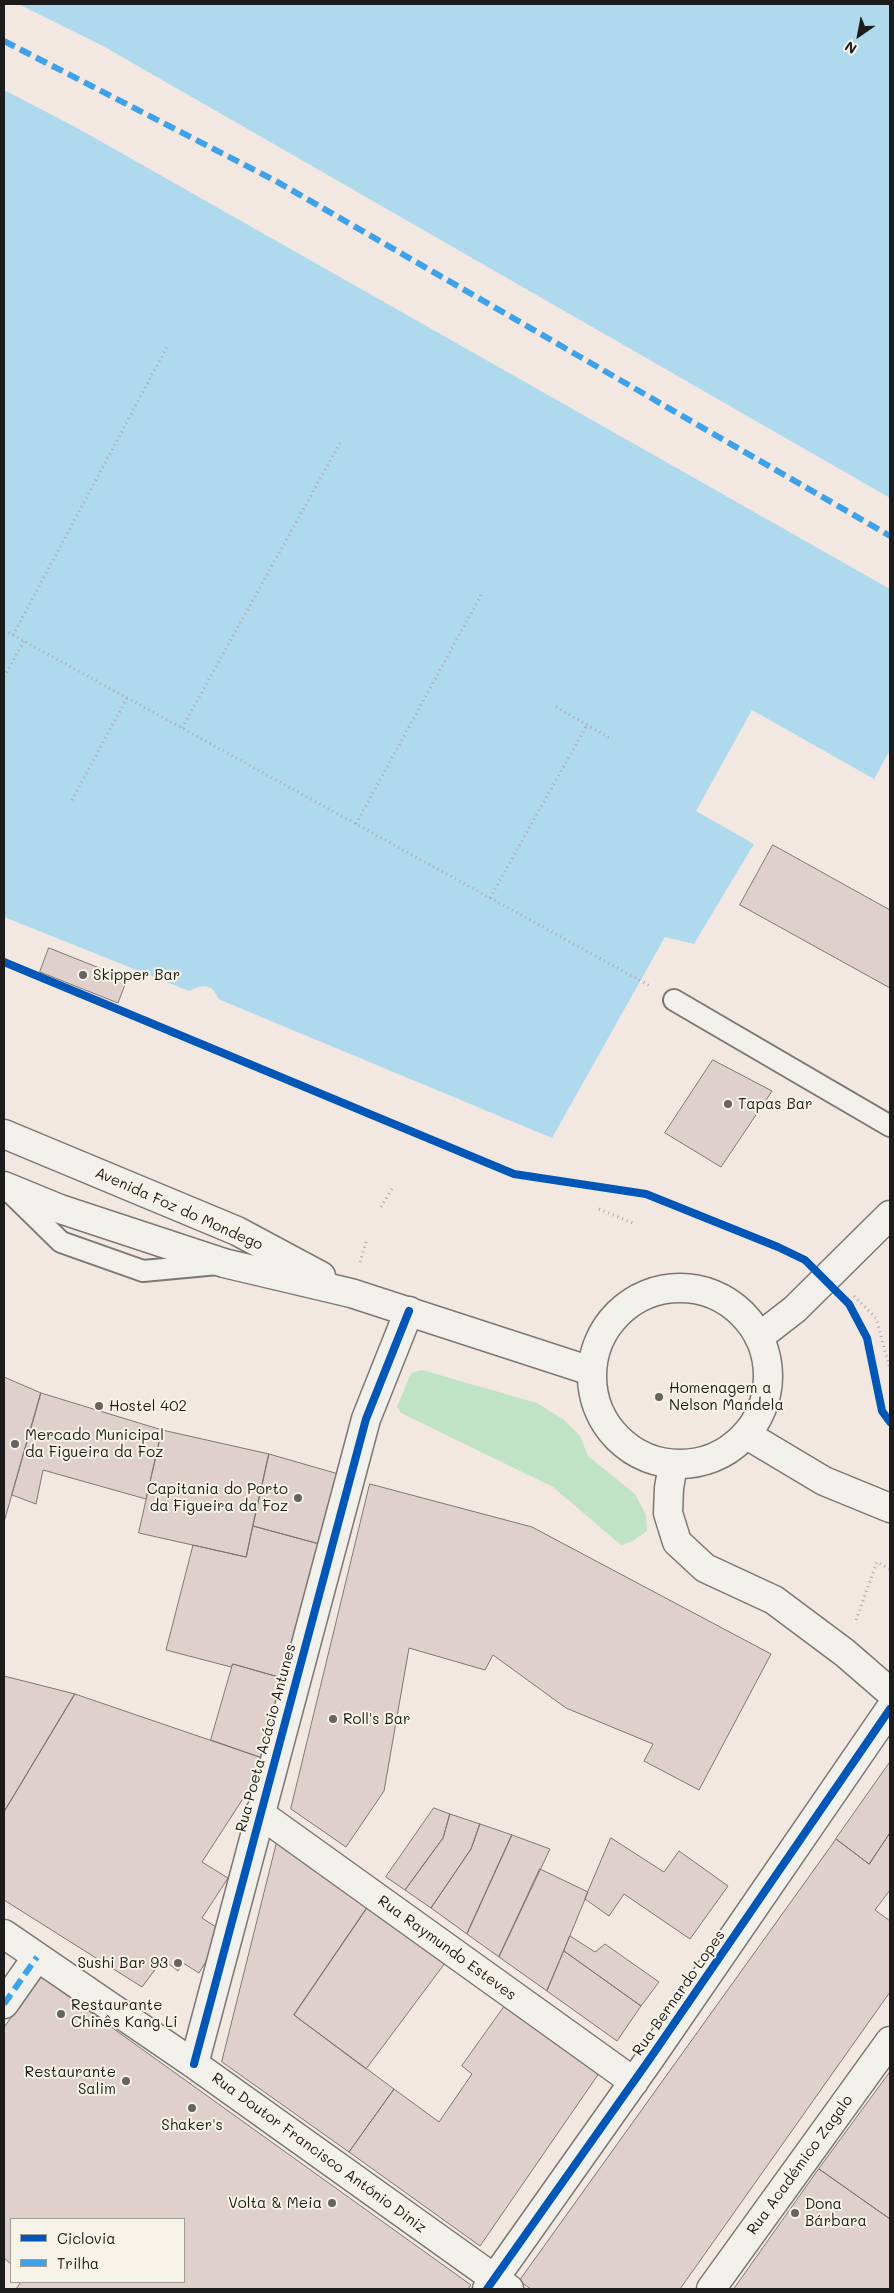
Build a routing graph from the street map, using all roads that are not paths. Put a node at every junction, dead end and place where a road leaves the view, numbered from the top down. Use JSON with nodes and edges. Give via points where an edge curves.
{"nodes":[{"id":1,"x":674,"y":1000,"type":"road end"},
{"id":2,"x":890,"y":1126,"type":"edge"},
{"id":3,"x":4,"y":1134,"type":"edge"},
{"id":4,"x":5,"y":1187,"type":"edge"},
{"id":5,"x":890,"y":1215,"type":"edge"},
{"id":6,"x":351,"y":1293,"type":"junction"},
{"id":7,"x":409,"y":1311,"type":"junction"},
{"id":8,"x":759,"y":1337,"type":"junction"},
{"id":9,"x":591,"y":1371,"type":"junction"},
{"id":10,"x":747,"y":1434,"type":"junction"},
{"id":11,"x":673,"y":1465,"type":"junction"},
{"id":12,"x":890,"y":1508,"type":"edge"},
{"id":13,"x":890,"y":1692,"type":"edge"},
{"id":14,"x":890,"y":1709,"type":"edge"},
{"id":15,"x":259,"y":1813,"type":"junction"},
{"id":16,"x":4,"y":1934,"type":"edge"},
{"id":17,"x":37,"y":1957,"type":"junction"},
{"id":18,"x":4,"y":2004,"type":"edge"},
{"id":19,"x":890,"y":2041,"type":"edge"},
{"id":20,"x":194,"y":2064,"type":"junction"},
{"id":21,"x":634,"y":2082,"type":"junction"},
{"id":22,"x":497,"y":2286,"type":"edge"},
{"id":23,"x":710,"y":2289,"type":"edge"}],
"edges":[{"from":1,"to":2,"type":"lane"},
{"from":3,"to":6,"type":"street","name":"Avenida Foz do Mondego","via":[[237,1231]]},
{"from":4,"to":6,"type":"street","name":"Avenida Foz do Mondego","via":[[60,1209],[224,1263]]},
{"from":5,"to":8,"type":"street","via":[[795,1309]]},
{"from":6,"to":7,"type":"street","name":"Avenida Foz do Mondego"},
{"from":7,"to":9,"type":"street","name":"Avenida Foz do Mondego"},
{"from":7,"to":15,"type":"street","name":"Rua Poeta Acácio Antunes","via":[[366,1419]]},
{"from":8,"to":9,"type":"street","via":[[739,1310],[716,1295],[689,1288],[662,1289],[633,1300],[610,1320],[596,1345]]},
{"from":8,"to":10,"type":"street","via":[[767,1357],[768,1384],[764,1406]]},
{"from":9,"to":11,"type":"street","via":[[594,1399],[605,1424],[623,1445],[646,1459]]},
{"from":10,"to":11,"type":"street","via":[[726,1453],[701,1463]]},
{"from":10,"to":12,"type":"street","via":[[824,1481]]},
{"from":11,"to":13,"type":"street","via":[[668,1513],[678,1542],[705,1568],[774,1600],[845,1653]]},
{"from":14,"to":21,"type":"street","name":"Rua Bernardo Lopes"},
{"from":15,"to":20,"type":"street","name":"Rua Poeta Acácio Antunes"},
{"from":15,"to":21,"type":"street","name":"Rua Raymundo Esteves"},
{"from":16,"to":17,"type":"street","name":"Rua Doutor Francisco António Diniz"},
{"from":17,"to":18,"type":"street"},
{"from":17,"to":20,"type":"street","name":"Rua Doutor Francisco António Diniz"},
{"from":19,"to":23,"type":"street","name":"Rua Académico Zagalo"},
{"from":20,"to":22,"type":"street","name":"Rua Doutor Francisco António Diniz"},
{"from":21,"to":22,"type":"street","name":"Rua Bernardo Lopes"}]}
